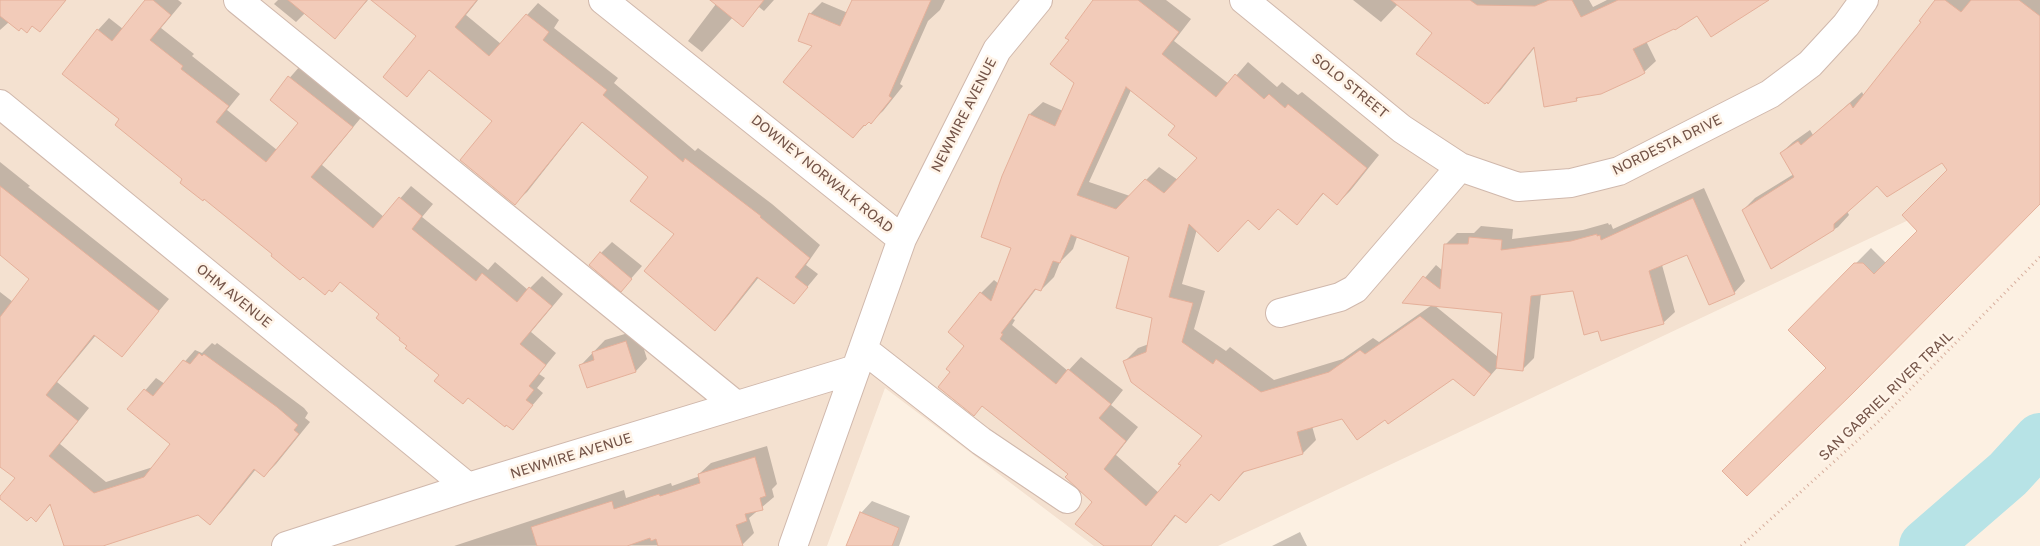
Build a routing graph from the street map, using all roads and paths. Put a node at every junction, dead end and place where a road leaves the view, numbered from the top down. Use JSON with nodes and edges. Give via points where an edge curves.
{"nodes":[{"id":1,"x":238,"y":0,"type":"edge"},
{"id":2,"x":603,"y":0,"type":"edge"},
{"id":3,"x":1038,"y":0,"type":"edge"},
{"id":4,"x":1244,"y":0,"type":"edge"},
{"id":5,"x":1864,"y":0,"type":"edge"},
{"id":6,"x":0,"y":104,"type":"edge"},
{"id":7,"x":1460,"y":167,"type":"junction"},
{"id":8,"x":902,"y":239,"type":"junction"},
{"id":9,"x":2040,"y":257,"type":"edge"},
{"id":10,"x":1280,"y":313,"type":"dead end"},
{"id":11,"x":860,"y":359,"type":"junction"},
{"id":12,"x":736,"y":406,"type":"junction"},
{"id":13,"x":468,"y":487,"type":"junction"},
{"id":14,"x":1067,"y":499,"type":"dead end"},
{"id":15,"x":286,"y":546,"type":"edge"},
{"id":16,"x":793,"y":546,"type":"edge"},
{"id":17,"x":1741,"y":546,"type":"edge"}],
"edges":[{"from":1,"to":12,"type":"street"},
{"from":2,"to":8,"type":"street","name":"DOWNEY NORWALK ROAD"},
{"from":3,"to":8,"type":"street","name":"NEWMIRE AVENUE","via":[[997,50]]},
{"from":4,"to":7,"type":"street","name":"SOLO STREET","via":[[1402,129]]},
{"from":5,"to":7,"type":"street","name":"NORDESTA DRIVE","via":[[1810,64],[1770,94],[1619,171],[1571,183],[1518,187]]},
{"from":6,"to":13,"type":"street","name":"OHM AVENUE"},
{"from":7,"to":10,"type":"street","via":[[1356,289],[1340,297]]},
{"from":8,"to":11,"type":"street","name":"DOWNEY NORWALK ROAD"},
{"from":9,"to":17,"type":"path","name":"SAN GABRIEL RIVER TRAIL","via":[[1879,421]]},
{"from":11,"to":12,"type":"street","name":"NEWMIRE AVENUE"},
{"from":11,"to":14,"type":"street"},
{"from":11,"to":16,"type":"street","name":"DOWNEY NORWALK ROAD"},
{"from":12,"to":13,"type":"street","name":"NEWMIRE AVENUE"},
{"from":13,"to":15,"type":"street","name":"NEWMIRE AVENUE"}]}
